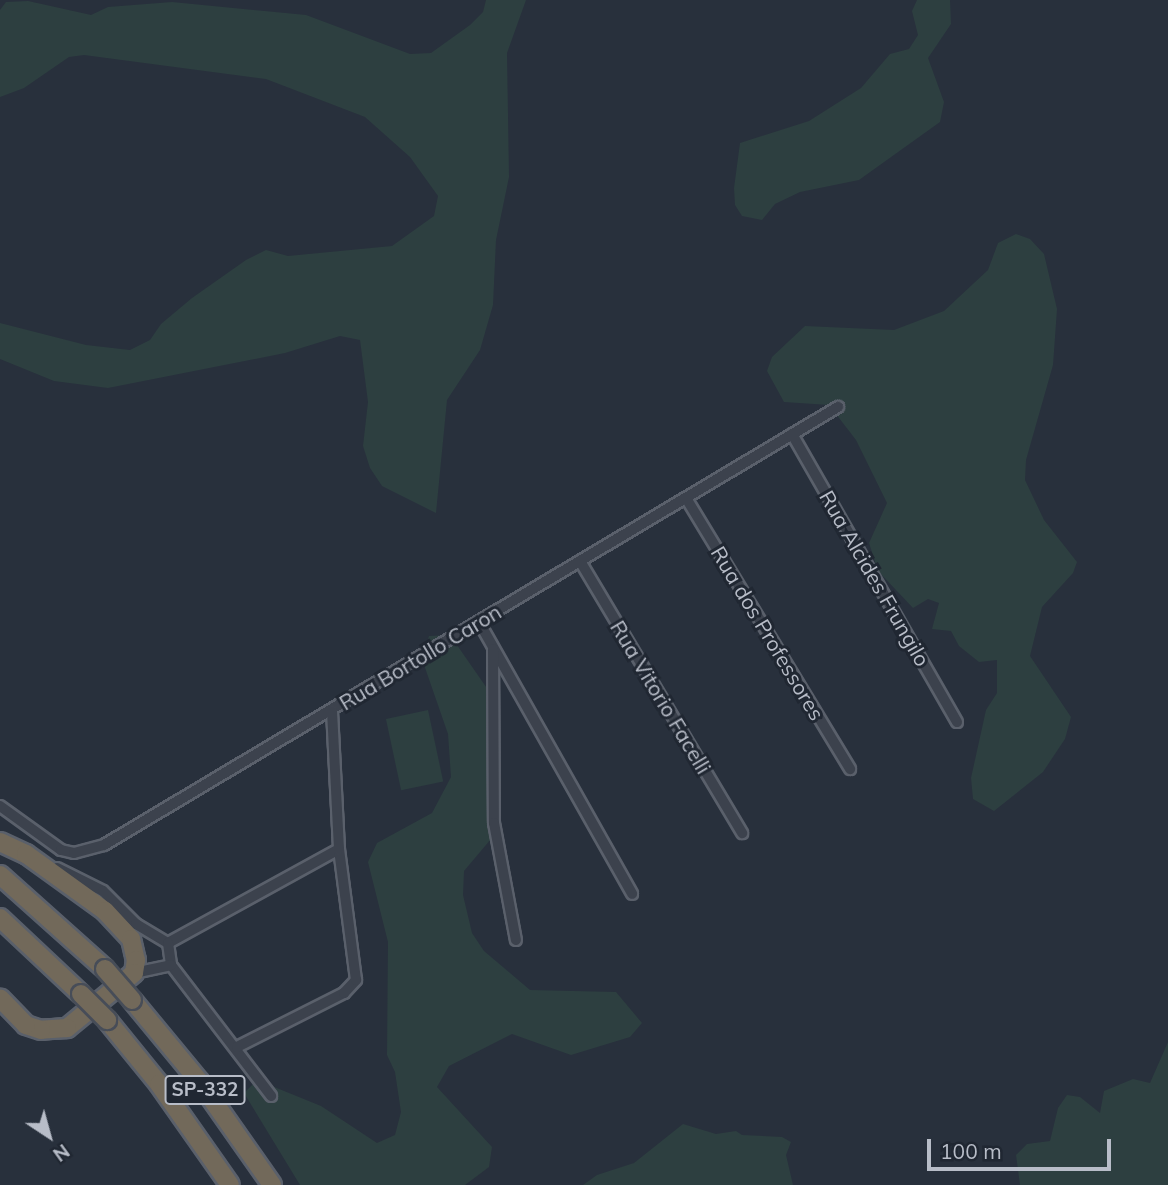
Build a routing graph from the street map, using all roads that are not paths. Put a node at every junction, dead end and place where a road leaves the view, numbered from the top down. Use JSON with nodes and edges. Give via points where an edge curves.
{"nodes":[{"id":1,"x":838,"y":407,"type":"dead end"},
{"id":2,"x":792,"y":434,"type":"junction"},
{"id":3,"x":686,"y":498,"type":"junction"},
{"id":4,"x":580,"y":561,"type":"junction"},
{"id":5,"x":479,"y":622,"type":"junction"},
{"id":6,"x":493,"y":647,"type":"junction"},
{"id":7,"x":332,"y":710,"type":"junction"},
{"id":8,"x":957,"y":722,"type":"dead end"},
{"id":9,"x":850,"y":769,"type":"dead end"},
{"id":10,"x":0,"y":806,"type":"edge"},
{"id":11,"x":742,"y":833,"type":"dead end"},
{"id":12,"x":0,"y":842,"type":"edge"},
{"id":13,"x":339,"y":849,"type":"junction"},
{"id":14,"x":26,"y":854,"type":"junction"},
{"id":15,"x":0,"y":875,"type":"edge"},
{"id":16,"x":632,"y":894,"type":"dead end"},
{"id":17,"x":0,"y":918,"type":"edge"},
{"id":18,"x":516,"y":940,"type":"dead end"},
{"id":19,"x":168,"y":943,"type":"junction"},
{"id":20,"x":171,"y":965,"type":"junction"},
{"id":21,"x":134,"y":973,"type":"junction"},
{"id":22,"x":0,"y":998,"type":"edge"},
{"id":23,"x":237,"y":1046,"type":"junction"},
{"id":24,"x":271,"y":1096,"type":"dead end"},
{"id":25,"x":230,"y":1185,"type":"edge"},
{"id":26,"x":272,"y":1185,"type":"edge"}],
"edges":[{"from":1,"to":2,"type":"street","name":"Rua Bortollo Caron"},
{"from":2,"to":3,"type":"street","name":"Rua Bortollo Caron"},
{"from":2,"to":8,"type":"street","name":"Rua Alcides Frungilo"},
{"from":3,"to":4,"type":"street","name":"Rua Bortollo Caron"},
{"from":3,"to":9,"type":"street","name":"Rua dos Professores"},
{"from":4,"to":5,"type":"street","name":"Rua Bortollo Caron"},
{"from":4,"to":11,"type":"street","name":"Rua Vitorio Facelli"},
{"from":5,"to":6,"type":"street"},
{"from":5,"to":7,"type":"street","name":"Rua Bortollo Caron"},
{"from":6,"to":16,"type":"street"},
{"from":6,"to":18,"type":"street","via":[[494,823]]},
{"from":7,"to":10,"type":"street","name":"Rua Bortollo Caron","via":[[89,850],[61,850]]},
{"from":7,"to":13,"type":"street"},
{"from":12,"to":14,"type":"highway"},
{"from":13,"to":19,"type":"street"},
{"from":13,"to":23,"type":"street","via":[[356,980],[344,993]]},
{"from":14,"to":19,"type":"street","via":[[103,891],[136,924]]},
{"from":14,"to":21,"type":"highway","via":[[105,911],[131,939]]},
{"from":15,"to":26,"type":"highway","number":"SP-332","bridge":true,"via":[[105,969],[199,1081]]},
{"from":17,"to":25,"type":"highway","number":"SP-332","bridge":true,"via":[[107,1020]]},
{"from":19,"to":20,"type":"street"},
{"from":20,"to":21,"type":"street"},
{"from":20,"to":23,"type":"street"},
{"from":21,"to":22,"type":"highway","via":[[77,1023],[54,1031],[26,1025]]},
{"from":23,"to":24,"type":"street"}]}
